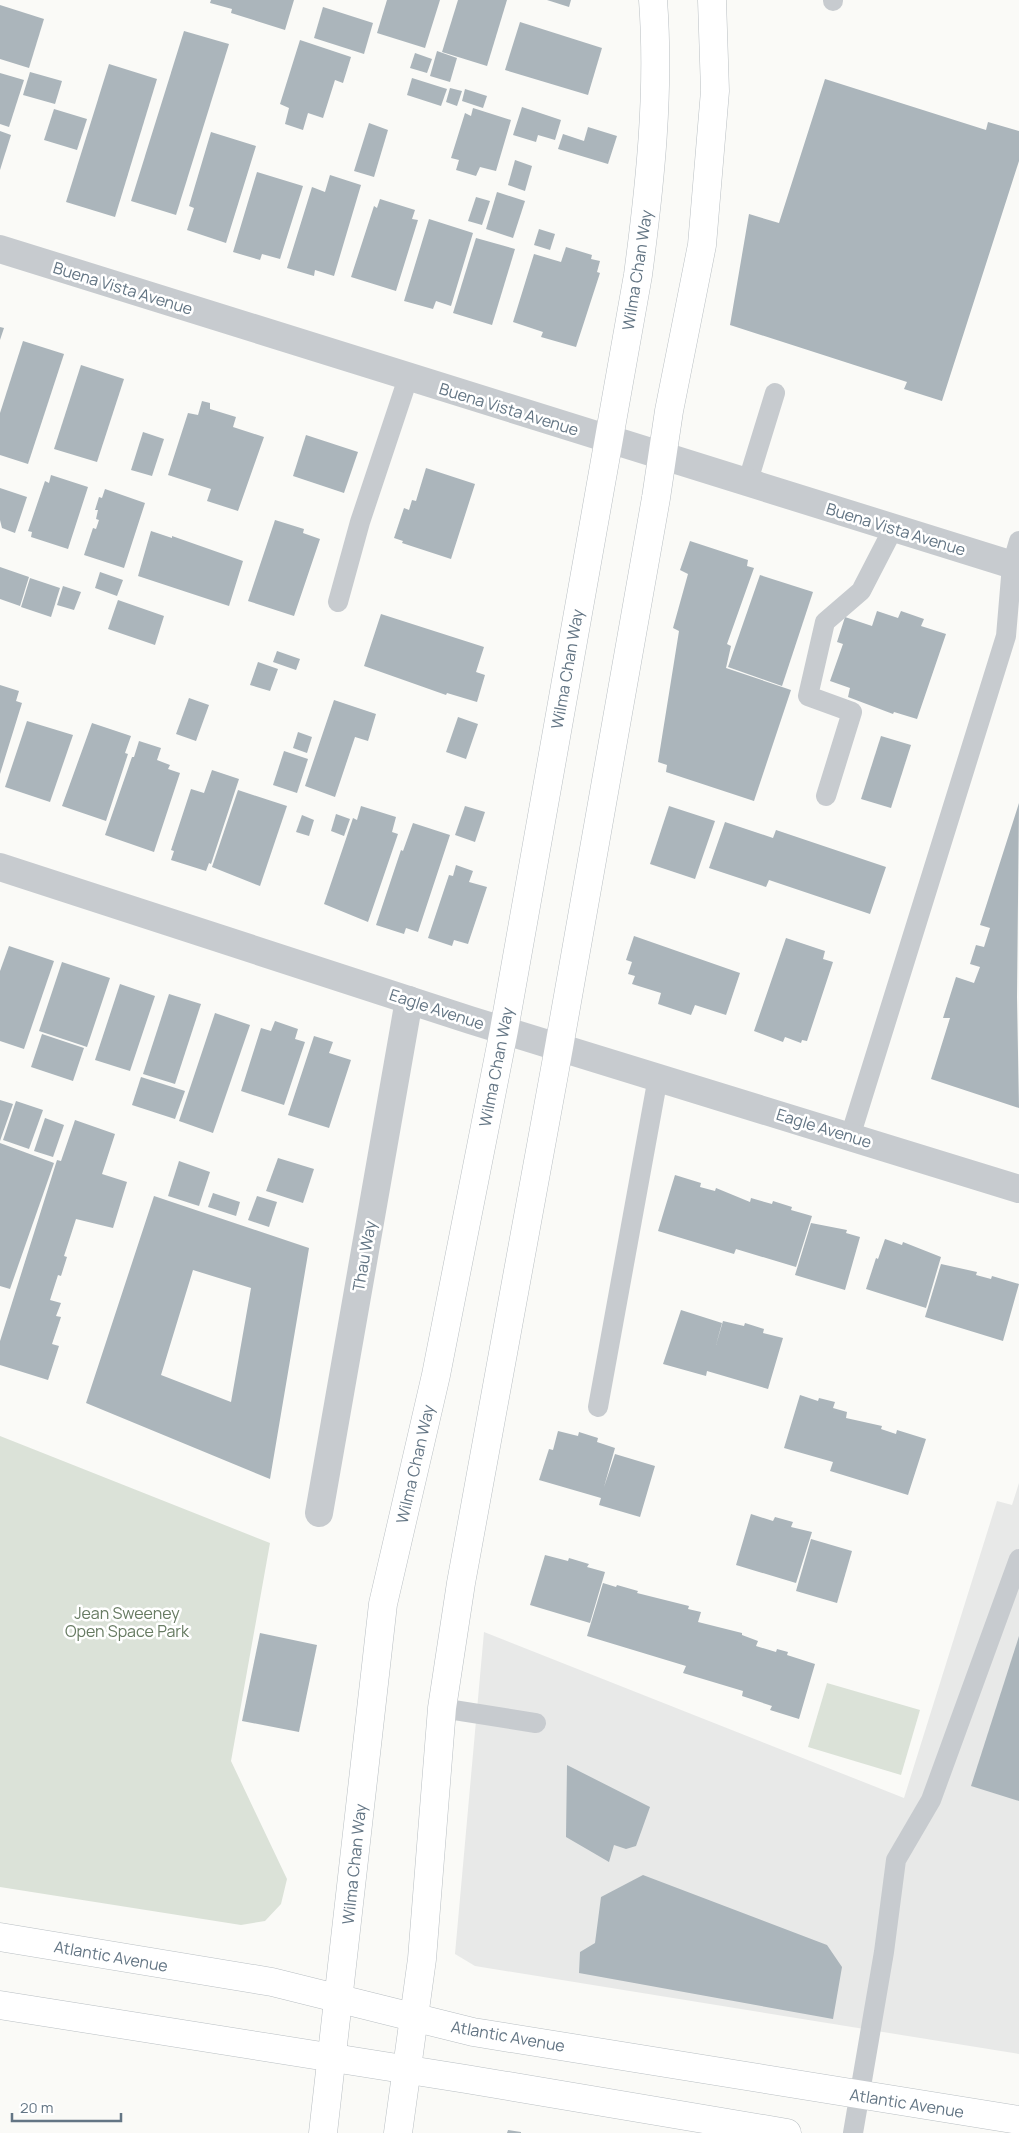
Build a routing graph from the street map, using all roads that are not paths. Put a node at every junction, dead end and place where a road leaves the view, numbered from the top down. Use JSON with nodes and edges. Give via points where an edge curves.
{"nodes":[{"id":1,"x":654,"y":0,"type":"edge"},
{"id":2,"x":712,"y":0,"type":"edge"},
{"id":3,"x":0,"y":249,"type":"edge"},
{"id":4,"x":408,"y":378,"type":"junction"},
{"id":5,"x":775,"y":392,"type":"dead end"},
{"id":6,"x":608,"y":441,"type":"junction"},
{"id":7,"x":662,"y":457,"type":"junction"},
{"id":8,"x":747,"y":484,"type":"junction"},
{"id":9,"x":894,"y":527,"type":"junction"},
{"id":10,"x":1017,"y":558,"type":"edge"},
{"id":11,"x":338,"y":602,"type":"dead end"},
{"id":12,"x":826,"y":796,"type":"dead end"},
{"id":13,"x":0,"y":867,"type":"edge"},
{"id":14,"x":409,"y":1000,"type":"junction"},
{"id":15,"x":504,"y":1030,"type":"junction"},
{"id":16,"x":559,"y":1047,"type":"junction"},
{"id":17,"x":658,"y":1077,"type":"junction"},
{"id":18,"x":850,"y":1137,"type":"junction"},
{"id":19,"x":1019,"y":1189,"type":"edge"},
{"id":20,"x":598,"y":1407,"type":"dead end"},
{"id":21,"x":319,"y":1513,"type":"dead end"},
{"id":22,"x":1019,"y":1559,"type":"edge"},
{"id":23,"x":442,"y":1708,"type":"junction"},
{"id":24,"x":536,"y":1723,"type":"dead end"},
{"id":25,"x":0,"y":1937,"type":"edge"},
{"id":26,"x":339,"y":1999,"type":"junction"},
{"id":27,"x":0,"y":2005,"type":"edge"},
{"id":28,"x":413,"y":2017,"type":"junction"},
{"id":29,"x":333,"y":2059,"type":"junction"},
{"id":30,"x":407,"y":2070,"type":"junction"},
{"id":31,"x":860,"y":2096,"type":"junction"},
{"id":32,"x":1019,"y":2120,"type":"edge"},
{"id":33,"x":743,"y":2129,"type":"edge"},
{"id":34,"x":323,"y":2133,"type":"edge"},
{"id":35,"x":398,"y":2133,"type":"edge"},
{"id":36,"x":787,"y":2133,"type":"edge"},
{"id":37,"x":853,"y":2133,"type":"edge"}],
"edges":[{"from":1,"to":6,"type":"main road","name":"Wilma Chan Way","via":[[652,169],[638,275]]},
{"from":2,"to":7,"type":"main road","via":[[715,91],[702,245]]},
{"from":3,"to":4,"type":"street","name":"Buena Vista Avenue"},
{"from":4,"to":6,"type":"street","name":"Buena Vista Avenue"},
{"from":4,"to":11,"type":"lane","via":[[360,522]]},
{"from":5,"to":8,"type":"lane"},
{"from":6,"to":7,"type":"street","name":"Buena Vista Avenue"},
{"from":6,"to":15,"type":"main road","name":"Wilma Chan Way"},
{"from":7,"to":8,"type":"street","name":"Buena Vista Avenue"},
{"from":7,"to":16,"type":"main road"},
{"from":8,"to":9,"type":"street","name":"Buena Vista Avenue"},
{"from":9,"to":10,"type":"street","name":"Buena Vista Avenue"},
{"from":9,"to":12,"type":"lane","via":[[861,591],[825,622],[808,696],[852,712]]},
{"from":10,"to":18,"type":"lane","via":[[1006,636]]},
{"from":13,"to":14,"type":"street","name":"Eagle Avenue"},
{"from":14,"to":15,"type":"street","name":"Eagle Avenue"},
{"from":14,"to":21,"type":"street","name":"Thau Way"},
{"from":15,"to":16,"type":"street","name":"Eagle Avenue"},
{"from":15,"to":26,"type":"main road","name":"Wilma Chan Way","via":[[436,1375],[384,1604]]},
{"from":16,"to":17,"type":"street","name":"Eagle Avenue"},
{"from":16,"to":23,"type":"main road","via":[[462,1574]]},
{"from":17,"to":18,"type":"street","name":"Eagle Avenue"},
{"from":17,"to":20,"type":"lane"},
{"from":18,"to":19,"type":"street","name":"Eagle Avenue"},
{"from":22,"to":31,"type":"lane","via":[[931,1800],[896,1860]]},
{"from":23,"to":24,"type":"lane"},
{"from":23,"to":28,"type":"main road","via":[[422,1959]]},
{"from":25,"to":26,"type":"main road","name":"Atlantic Avenue","via":[[272,1982]]},
{"from":26,"to":28,"type":"main road","name":"Atlantic Avenue"},
{"from":26,"to":29,"type":"main road","name":"Wilma Chan Way"},
{"from":27,"to":29,"type":"main road"},
{"from":28,"to":30,"type":"main road"},
{"from":28,"to":31,"type":"main road","name":"Atlantic Avenue","via":[[483,2034]]},
{"from":29,"to":30,"type":"main road"},
{"from":29,"to":34,"type":"main road","name":"Wilma Chan Way"},
{"from":30,"to":33,"type":"main road"},
{"from":30,"to":35,"type":"main road"},
{"from":31,"to":32,"type":"main road","name":"Atlantic Avenue"},
{"from":31,"to":37,"type":"lane"},
{"from":33,"to":36,"type":"main road"}]}
